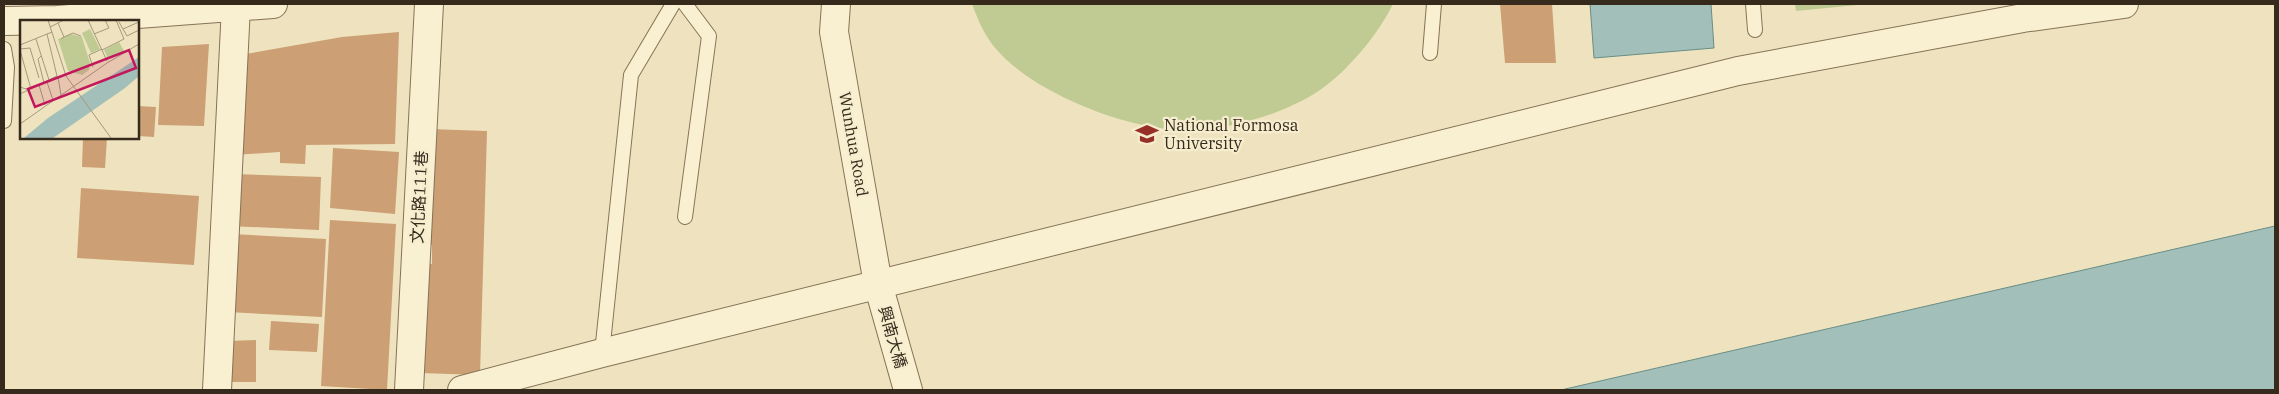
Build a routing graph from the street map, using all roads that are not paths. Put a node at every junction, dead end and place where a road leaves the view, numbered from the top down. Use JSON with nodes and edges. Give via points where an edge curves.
{"nodes":[{"id":1,"x":273,"y":4,"type":"edge"},
{"id":2,"x":429,"y":4,"type":"edge"},
{"id":3,"x":673,"y":4,"type":"edge"},
{"id":4,"x":686,"y":4,"type":"edge"},
{"id":5,"x":836,"y":4,"type":"edge"},
{"id":6,"x":1434,"y":4,"type":"edge"},
{"id":7,"x":1753,"y":4,"type":"edge"},
{"id":8,"x":2124,"y":4,"type":"edge"},
{"id":9,"x":236,"y":6,"type":"junction"},
{"id":10,"x":58,"y":12,"type":"edge"},
{"id":11,"x":4,"y":21,"type":"edge"},
{"id":12,"x":1755,"y":30,"type":"dead end"},
{"id":13,"x":4,"y":49,"type":"edge"},
{"id":14,"x":1430,"y":53,"type":"dead end"},
{"id":15,"x":4,"y":122,"type":"edge"},
{"id":16,"x":685,"y":217,"type":"dead end"},
{"id":17,"x":878,"y":284,"type":"junction"},
{"id":18,"x":602,"y":353,"type":"junction"},
{"id":19,"x":217,"y":390,"type":"edge"},
{"id":20,"x":409,"y":390,"type":"edge"},
{"id":21,"x":462,"y":390,"type":"edge"},
{"id":22,"x":908,"y":390,"type":"edge"}],
"edges":[{"from":1,"to":9,"type":"street"},
{"from":2,"to":20,"type":"street","name":"文化路111巷"},
{"from":3,"to":18,"type":"lane","via":[[631,76]]},
{"from":4,"to":16,"type":"lane","via":[[709,36]]},
{"from":5,"to":17,"type":"street","name":"Wunhua Road","via":[[834,32]]},
{"from":6,"to":14,"type":"lane"},
{"from":7,"to":12,"type":"lane"},
{"from":8,"to":17,"type":"street","via":[[2023,18],[1738,71]]},
{"from":9,"to":10,"type":"street"},
{"from":9,"to":19,"type":"street"},
{"from":10,"to":11,"type":"street"},
{"from":13,"to":15,"type":"lane","via":[[7,67]]},
{"from":17,"to":18,"type":"street"},
{"from":17,"to":22,"type":"street","name":"興南大橋"},
{"from":18,"to":21,"type":"street"}]}
